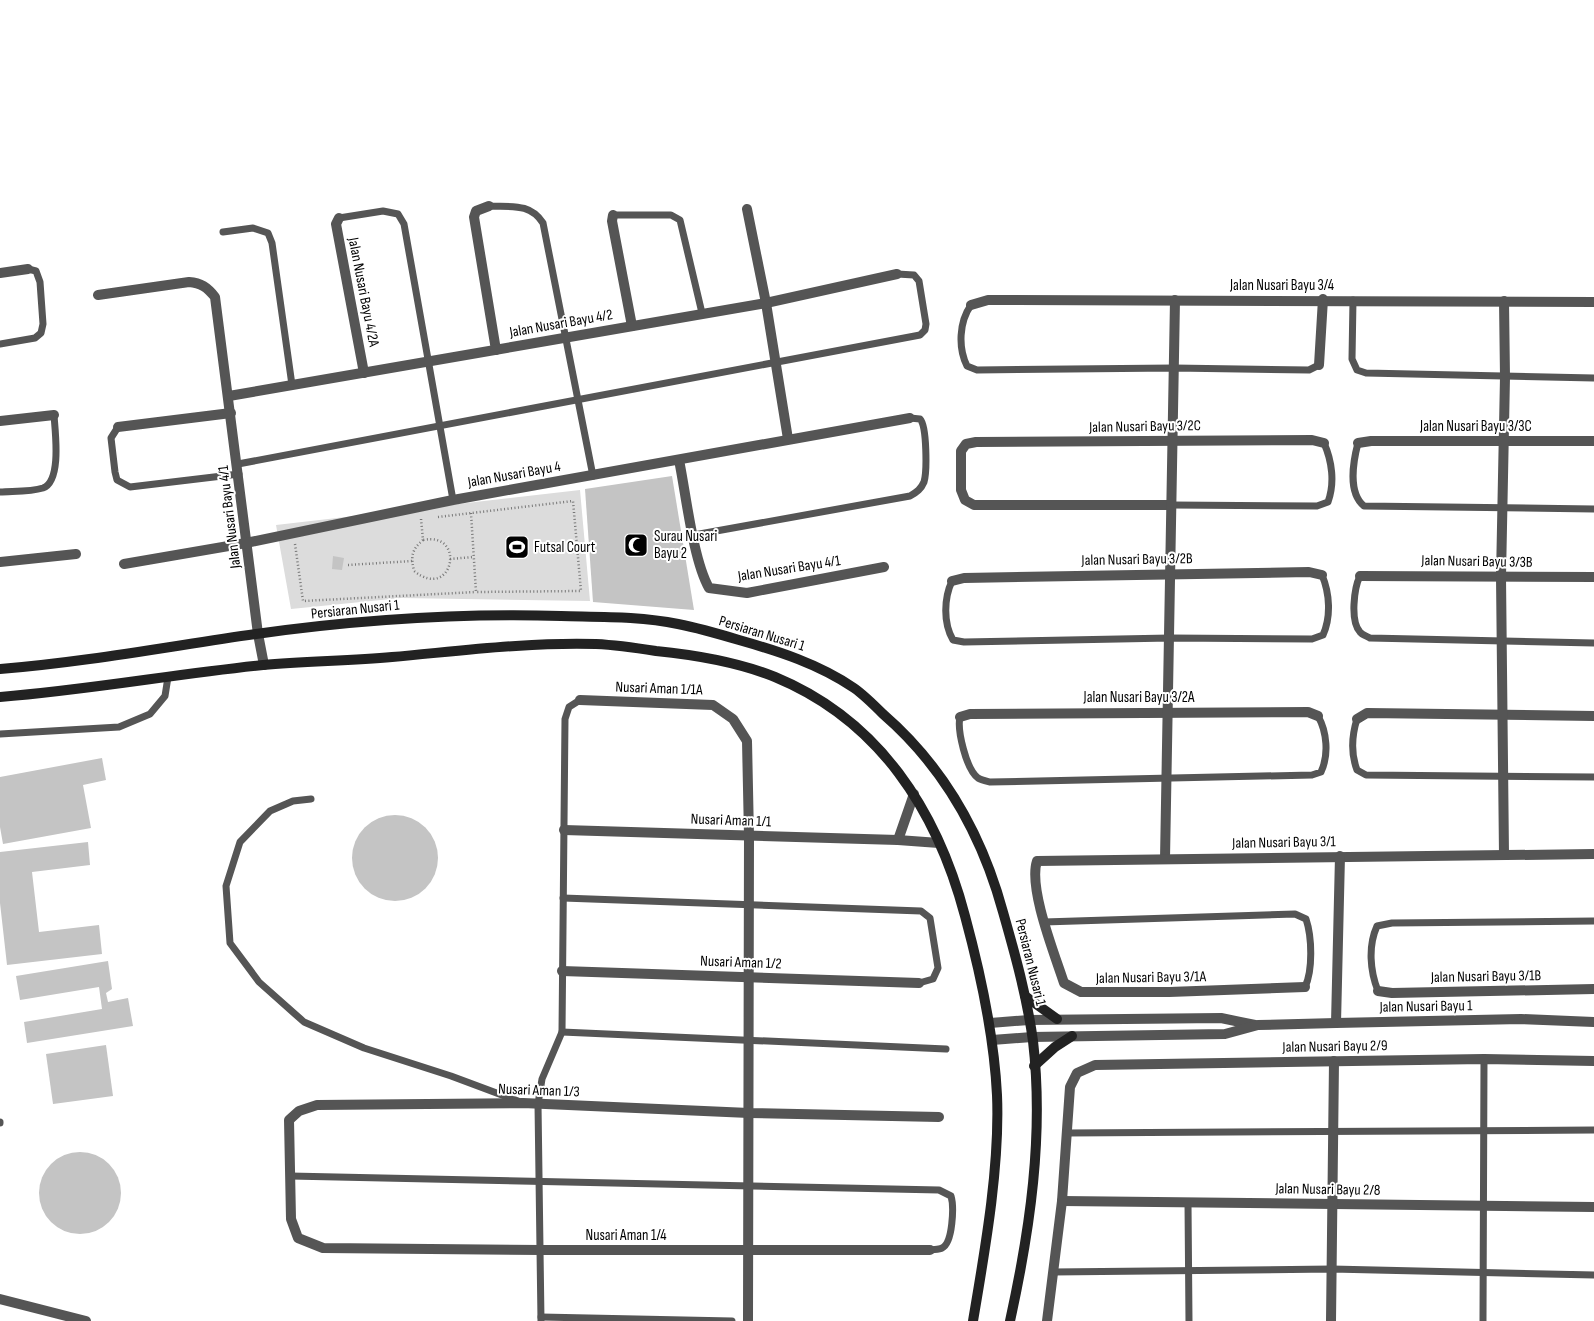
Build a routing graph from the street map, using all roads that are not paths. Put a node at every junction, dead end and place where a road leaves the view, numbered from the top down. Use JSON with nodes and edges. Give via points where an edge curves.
{"nodes":[{"id":1,"x":489,"y":206,"type":"joint"},
{"id":2,"x":747,"y":209,"type":"dead end"},
{"id":3,"x":613,"y":214,"type":"joint"},
{"id":4,"x":339,"y":218,"type":"joint"},
{"id":5,"x":223,"y":232,"type":"dead end"},
{"id":6,"x":28,"y":269,"type":"joint"},
{"id":7,"x":0,"y":273,"type":"edge"},
{"id":8,"x":897,"y":274,"type":"joint"},
{"id":9,"x":98,"y":295,"type":"dead end"},
{"id":10,"x":1322,"y":299,"type":"junction"},
{"id":11,"x":1175,"y":300,"type":"junction"},
{"id":12,"x":1353,"y":300,"type":"junction"},
{"id":13,"x":1504,"y":301,"type":"junction"},
{"id":14,"x":1594,"y":302,"type":"edge"},
{"id":15,"x":766,"y":303,"type":"junction"},
{"id":16,"x":971,"y":305,"type":"joint"},
{"id":17,"x":702,"y":313,"type":"junction"},
{"id":18,"x":632,"y":326,"type":"junction"},
{"id":19,"x":566,"y":338,"type":"junction"},
{"id":20,"x":0,"y":344,"type":"edge"},
{"id":21,"x":496,"y":350,"type":"junction"},
{"id":22,"x":428,"y":361,"type":"junction"},
{"id":23,"x":777,"y":364,"type":"junction"},
{"id":24,"x":1319,"y":365,"type":"joint"},
{"id":25,"x":1174,"y":368,"type":"junction"},
{"id":26,"x":364,"y":373,"type":"junction"},
{"id":27,"x":1505,"y":377,"type":"junction"},
{"id":28,"x":1594,"y":378,"type":"edge"},
{"id":29,"x":292,"y":385,"type":"junction"},
{"id":30,"x":229,"y":396,"type":"junction"},
{"id":31,"x":578,"y":401,"type":"junction"},
{"id":32,"x":231,"y":413,"type":"junction"},
{"id":33,"x":54,"y":415,"type":"joint"},
{"id":34,"x":910,"y":418,"type":"joint"},
{"id":35,"x":0,"y":421,"type":"edge"},
{"id":36,"x":118,"y":427,"type":"joint"},
{"id":37,"x":440,"y":427,"type":"junction"},
{"id":38,"x":788,"y":439,"type":"junction"},
{"id":39,"x":1502,"y":440,"type":"junction"},
{"id":40,"x":1173,"y":441,"type":"junction"},
{"id":41,"x":1594,"y":441,"type":"edge"},
{"id":42,"x":1324,"y":443,"type":"joint"},
{"id":43,"x":1358,"y":444,"type":"joint"},
{"id":44,"x":679,"y":460,"type":"junction"},
{"id":45,"x":238,"y":469,"type":"junction"},
{"id":46,"x":593,"y":476,"type":"junction"},
{"id":47,"x":0,"y":492,"type":"edge"},
{"id":48,"x":453,"y":500,"type":"junction"},
{"id":49,"x":1172,"y":505,"type":"junction"},
{"id":50,"x":1501,"y":506,"type":"junction"},
{"id":51,"x":1594,"y":509,"type":"edge"},
{"id":52,"x":694,"y":535,"type":"junction"},
{"id":53,"x":246,"y":543,"type":"junction"},
{"id":54,"x":76,"y":554,"type":"dead end"},
{"id":55,"x":0,"y":562,"type":"edge"},
{"id":56,"x":124,"y":564,"type":"dead end"},
{"id":57,"x":884,"y":567,"type":"dead end"},
{"id":58,"x":1170,"y":573,"type":"junction"},
{"id":59,"x":1322,"y":576,"type":"joint"},
{"id":60,"x":1360,"y":576,"type":"joint"},
{"id":61,"x":1501,"y":577,"type":"junction"},
{"id":62,"x":1594,"y":577,"type":"edge"},
{"id":63,"x":952,"y":581,"type":"joint"},
{"id":64,"x":258,"y":634,"type":"junction"},
{"id":65,"x":1170,"y":638,"type":"junction"},
{"id":66,"x":1502,"y":642,"type":"junction"},
{"id":67,"x":1594,"y":643,"type":"edge"},
{"id":68,"x":264,"y":665,"type":"junction"},
{"id":69,"x":0,"y":669,"type":"edge"},
{"id":70,"x":168,"y":677,"type":"junction"},
{"id":71,"x":0,"y":697,"type":"edge"},
{"id":72,"x":580,"y":700,"type":"joint"},
{"id":73,"x":1170,"y":712,"type":"junction"},
{"id":74,"x":1501,"y":715,"type":"junction"},
{"id":75,"x":1318,"y":716,"type":"joint"},
{"id":76,"x":1594,"y":716,"type":"edge"},
{"id":77,"x":960,"y":717,"type":"joint"},
{"id":78,"x":1357,"y":718,"type":"joint"},
{"id":79,"x":0,"y":734,"type":"edge"},
{"id":80,"x":1167,"y":776,"type":"junction"},
{"id":81,"x":1504,"y":776,"type":"junction"},
{"id":82,"x":1594,"y":777,"type":"edge"},
{"id":83,"x":914,"y":794,"type":"junction"},
{"id":84,"x":311,"y":800,"type":"dead end"},
{"id":85,"x":564,"y":830,"type":"junction"},
{"id":86,"x":749,"y":836,"type":"junction"},
{"id":87,"x":898,"y":840,"type":"junction"},
{"id":88,"x":939,"y":843,"type":"junction"},
{"id":89,"x":1504,"y":854,"type":"junction"},
{"id":90,"x":1594,"y":854,"type":"edge"},
{"id":91,"x":1340,"y":856,"type":"junction"},
{"id":92,"x":1165,"y":859,"type":"junction"},
{"id":93,"x":563,"y":898,"type":"junction"},
{"id":94,"x":749,"y":906,"type":"junction"},
{"id":95,"x":1594,"y":921,"type":"edge"},
{"id":96,"x":1044,"y":922,"type":"junction"},
{"id":97,"x":562,"y":971,"type":"junction"},
{"id":98,"x":749,"y":977,"type":"junction"},
{"id":99,"x":919,"y":983,"type":"joint"},
{"id":100,"x":1305,"y":987,"type":"joint"},
{"id":101,"x":1594,"y":989,"type":"edge"},
{"id":102,"x":1378,"y":991,"type":"joint"},
{"id":103,"x":1025,"y":996,"type":"junction"},
{"id":104,"x":1057,"y":1019,"type":"junction"},
{"id":105,"x":1029,"y":1020,"type":"junction"},
{"id":106,"x":1336,"y":1022,"type":"junction"},
{"id":107,"x":1594,"y":1022,"type":"edge"},
{"id":108,"x":990,"y":1023,"type":"junction"},
{"id":109,"x":1258,"y":1025,"type":"junction"},
{"id":110,"x":562,"y":1032,"type":"junction"},
{"id":111,"x":1072,"y":1036,"type":"junction"},
{"id":112,"x":1032,"y":1037,"type":"junction"},
{"id":113,"x":749,"y":1040,"type":"junction"},
{"id":114,"x":992,"y":1040,"type":"junction"},
{"id":115,"x":946,"y":1049,"type":"dead end"},
{"id":116,"x":1484,"y":1059,"type":"junction"},
{"id":117,"x":1334,"y":1061,"type":"junction"},
{"id":118,"x":1594,"y":1061,"type":"edge"},
{"id":119,"x":1034,"y":1066,"type":"junction"},
{"id":120,"x":523,"y":1103,"type":"junction"},
{"id":121,"x":538,"y":1104,"type":"junction"},
{"id":122,"x":749,"y":1113,"type":"junction"},
{"id":123,"x":939,"y":1117,"type":"dead end"},
{"id":124,"x":1485,"y":1130,"type":"junction"},
{"id":125,"x":1594,"y":1130,"type":"edge"},
{"id":126,"x":1334,"y":1132,"type":"junction"},
{"id":127,"x":1067,"y":1133,"type":"junction"},
{"id":128,"x":290,"y":1176,"type":"junction"},
{"id":129,"x":540,"y":1182,"type":"junction"},
{"id":130,"x":749,"y":1186,"type":"junction"},
{"id":131,"x":1062,"y":1201,"type":"junction"},
{"id":132,"x":1188,"y":1203,"type":"junction"},
{"id":133,"x":1332,"y":1204,"type":"junction"},
{"id":134,"x":1484,"y":1206,"type":"junction"},
{"id":135,"x":1594,"y":1208,"type":"edge"},
{"id":136,"x":323,"y":1248,"type":"joint"},
{"id":137,"x":542,"y":1250,"type":"junction"},
{"id":138,"x":749,"y":1250,"type":"junction"},
{"id":139,"x":930,"y":1250,"type":"joint"},
{"id":140,"x":1332,"y":1269,"type":"junction"},
{"id":141,"x":1189,"y":1270,"type":"junction"},
{"id":142,"x":1053,"y":1272,"type":"junction"},
{"id":143,"x":1483,"y":1272,"type":"junction"},
{"id":144,"x":1594,"y":1275,"type":"edge"},
{"id":145,"x":0,"y":1299,"type":"edge"},
{"id":146,"x":541,"y":1319,"type":"edge"},
{"id":147,"x":86,"y":1321,"type":"edge"},
{"id":148,"x":732,"y":1321,"type":"edge"},
{"id":149,"x":748,"y":1321,"type":"edge"},
{"id":150,"x":973,"y":1321,"type":"edge"},
{"id":151,"x":1010,"y":1321,"type":"edge"},
{"id":152,"x":1047,"y":1321,"type":"edge"},
{"id":153,"x":1189,"y":1321,"type":"edge"},
{"id":154,"x":1331,"y":1321,"type":"edge"},
{"id":155,"x":1483,"y":1321,"type":"edge"}],
"edges":[{"from":1,"to":19,"type":"lane","via":[[528,208],[537,213],[543,223]]},
{"from":1,"to":21,"type":"street","via":[[476,211],[474,217]]},
{"from":2,"to":15,"type":"street"},
{"from":3,"to":17,"type":"lane","via":[[672,215],[680,220]]},
{"from":3,"to":18,"type":"street"},
{"from":4,"to":22,"type":"lane","via":[[383,211],[398,214],[404,224]]},
{"from":4,"to":26,"type":"street","name":"Jalan Nusari Bayu 4/2A","via":[[336,224]]},
{"from":5,"to":29,"type":"lane","via":[[253,228],[268,233]]},
{"from":6,"to":7,"type":"street"},
{"from":6,"to":20,"type":"lane","via":[[36,272],[40,282],[41,333],[35,338]]},
{"from":8,"to":15,"type":"street","name":"Jalan Nusari Bayu 4/2"},
{"from":8,"to":23,"type":"lane","via":[[914,275],[919,281],[926,324],[920,335]]},
{"from":9,"to":30,"type":"street","name":"Jalan Nusari Bayu 4/1","via":[[189,282],[208,288],[215,297]]},
{"from":10,"to":11,"type":"street","name":"Jalan Nusari Bayu 3/4"},
{"from":10,"to":12,"type":"street","name":"Jalan Nusari Bayu 3/4"},
{"from":10,"to":24,"type":"street"},
{"from":11,"to":16,"type":"street","name":"Jalan Nusari Bayu 3/4","via":[[988,300]]},
{"from":11,"to":25,"type":"street"},
{"from":12,"to":13,"type":"street","name":"Jalan Nusari Bayu 3/4"},
{"from":12,"to":27,"type":"lane","via":[[1352,359],[1357,370],[1366,373]]},
{"from":13,"to":14,"type":"street","name":"Jalan Nusari Bayu 3/4"},
{"from":13,"to":27,"type":"street"},
{"from":15,"to":17,"type":"street","name":"Jalan Nusari Bayu 4/2"},
{"from":15,"to":23,"type":"street"},
{"from":16,"to":25,"type":"lane","via":[[963,317],[962,355],[968,366],[977,370]]},
{"from":17,"to":18,"type":"street","name":"Jalan Nusari Bayu 4/2"},
{"from":18,"to":19,"type":"street","name":"Jalan Nusari Bayu 4/2"},
{"from":19,"to":21,"type":"street","name":"Jalan Nusari Bayu 4/2"},
{"from":19,"to":31,"type":"lane"},
{"from":21,"to":22,"type":"street","name":"Jalan Nusari Bayu 4/2"},
{"from":22,"to":26,"type":"street","name":"Jalan Nusari Bayu 4/2"},
{"from":22,"to":37,"type":"lane"},
{"from":23,"to":31,"type":"lane"},
{"from":23,"to":38,"type":"street"},
{"from":24,"to":25,"type":"lane","via":[[1309,370]]},
{"from":25,"to":40,"type":"street"},
{"from":26,"to":29,"type":"street","name":"Jalan Nusari Bayu 4/2"},
{"from":27,"to":28,"type":"lane"},
{"from":27,"to":39,"type":"street"},
{"from":29,"to":30,"type":"street","name":"Jalan Nusari Bayu 4/2"},
{"from":30,"to":32,"type":"street","name":"Jalan Nusari Bayu 4/1"},
{"from":31,"to":37,"type":"lane"},
{"from":31,"to":46,"type":"lane"},
{"from":32,"to":36,"type":"street"},
{"from":32,"to":45,"type":"street","name":"Jalan Nusari Bayu 4/1"},
{"from":33,"to":35,"type":"street"},
{"from":33,"to":47,"type":"lane","via":[[55,467],[49,484],[42,488]]},
{"from":34,"to":38,"type":"street","name":"Jalan Nusari Bayu 4"},
{"from":34,"to":52,"type":"lane","via":[[920,419],[924,426],[926,470],[920,490],[910,496]]},
{"from":36,"to":45,"type":"lane","via":[[111,438],[115,472],[117,480],[130,487]]},
{"from":37,"to":45,"type":"lane"},
{"from":37,"to":48,"type":"lane"},
{"from":38,"to":44,"type":"street","name":"Jalan Nusari Bayu 4"},
{"from":39,"to":41,"type":"street","name":"Jalan Nusari Bayu 3/3C"},
{"from":39,"to":43,"type":"street","name":"Jalan Nusari Bayu 3/3C","via":[[1371,441]]},
{"from":39,"to":50,"type":"street"},
{"from":40,"to":42,"type":"street","name":"Jalan Nusari Bayu 3/2C","via":[[1312,440]]},
{"from":40,"to":49,"type":"street"},
{"from":40,"to":49,"type":"street","name":"Jalan Nusari Bayu 3/2C","via":[[976,442],[966,444],[961,451],[961,490],[965,500],[974,505]]},
{"from":42,"to":49,"type":"lane","via":[[1330,458],[1331,494],[1328,502],[1317,506]]},
{"from":43,"to":50,"type":"lane","via":[[1354,456],[1354,492],[1356,500],[1364,506]]},
{"from":44,"to":46,"type":"street","name":"Jalan Nusari Bayu 4"},
{"from":44,"to":52,"type":"street","name":"Jalan Nusari Bayu 4/1"},
{"from":45,"to":53,"type":"street","name":"Jalan Nusari Bayu 4/1"},
{"from":46,"to":48,"type":"street","name":"Jalan Nusari Bayu 4"},
{"from":48,"to":53,"type":"street","name":"Jalan Nusari Bayu 4"},
{"from":49,"to":58,"type":"street"},
{"from":50,"to":51,"type":"lane"},
{"from":50,"to":61,"type":"street"},
{"from":52,"to":57,"type":"street","name":"Jalan Nusari Bayu 4/1","via":[[703,577],[710,588],[728,592],[747,593]]},
{"from":53,"to":56,"type":"street","name":"Jalan Nusari Bayu 4"},
{"from":53,"to":64,"type":"street","name":"Jalan Nusari Bayu 4/1"},
{"from":54,"to":55,"type":"street"},
{"from":58,"to":59,"type":"street","name":"Jalan Nusari Bayu 3/2B","via":[[1309,572]]},
{"from":58,"to":63,"type":"street","name":"Jalan Nusari Bayu 3/2B","via":[[964,578]]},
{"from":58,"to":65,"type":"street"},
{"from":59,"to":65,"type":"lane","via":[[1328,588],[1328,623],[1323,635],[1312,639]]},
{"from":60,"to":61,"type":"street","name":"Jalan Nusari Bayu 3/3B"},
{"from":60,"to":66,"type":"lane","via":[[1354,587],[1355,624],[1360,633],[1370,638]]},
{"from":61,"to":62,"type":"street","name":"Jalan Nusari Bayu 3/3B"},
{"from":61,"to":66,"type":"street"},
{"from":63,"to":65,"type":"lane","via":[[946,593],[947,629],[953,640]]},
{"from":64,"to":68,"type":"street","name":"Jalan Nusari Bayu 4/1"},
{"from":64,"to":69,"type":"main road","name":"Persiaran Nusari 1","via":[[160,650]]},
{"from":64,"to":103,"type":"main road","name":"Persiaran Nusari 1","via":[[398,619],[514,614],[630,618],[684,625],[806,662],[854,688],[906,733],[959,803],[992,872]]},
{"from":65,"to":73,"type":"street"},
{"from":66,"to":67,"type":"lane"},
{"from":66,"to":74,"type":"street"},
{"from":68,"to":70,"type":"main road"},
{"from":68,"to":83,"type":"main road","via":[[507,646],[598,644],[703,657],[772,675],[804,690],[875,742]]},
{"from":70,"to":71,"type":"main road"},
{"from":70,"to":79,"type":"lane","via":[[165,696],[150,714],[119,728]]},
{"from":72,"to":85,"type":"lane","via":[[569,707],[564,719]]},
{"from":72,"to":86,"type":"street","name":"Nusari Aman 1/1A","via":[[713,706],[733,718],[747,741]]},
{"from":73,"to":75,"type":"street","name":"Jalan Nusari Bayu 3/2A","via":[[1308,712]]},
{"from":73,"to":77,"type":"street","name":"Jalan Nusari Bayu 3/2A","via":[[970,714]]},
{"from":73,"to":80,"type":"street"},
{"from":74,"to":76,"type":"street"},
{"from":74,"to":78,"type":"street","via":[[1367,713]]},
{"from":74,"to":81,"type":"street"},
{"from":75,"to":80,"type":"lane","via":[[1324,726],[1326,761],[1321,772],[1312,775]]},
{"from":77,"to":80,"type":"lane","via":[[958,726],[970,766],[978,778],[990,782]]},
{"from":78,"to":81,"type":"lane","via":[[1353,731],[1353,760],[1356,770],[1366,775]]},
{"from":80,"to":92,"type":"street"},
{"from":81,"to":82,"type":"lane"},
{"from":81,"to":89,"type":"street"},
{"from":83,"to":87,"type":"street"},
{"from":83,"to":88,"type":"main road"},
{"from":84,"to":120,"type":"lane","via":[[293,801],[270,811],[240,842],[226,886],[230,943],[259,982],[304,1022],[364,1048]]},
{"from":85,"to":86,"type":"street","name":"Nusari Aman 1/1"},
{"from":85,"to":93,"type":"lane"},
{"from":86,"to":87,"type":"street","name":"Nusari Aman 1/1"},
{"from":86,"to":94,"type":"street","name":"Nusari Aman 1/1A"},
{"from":87,"to":88,"type":"street","name":"Nusari Aman 1/1"},
{"from":88,"to":108,"type":"main road","via":[[952,869],[978,963]]},
{"from":89,"to":90,"type":"street","name":"Jalan Nusari Bayu 3/1"},
{"from":89,"to":91,"type":"street","name":"Jalan Nusari Bayu 3/1"},
{"from":91,"to":92,"type":"street","name":"Jalan Nusari Bayu 3/1"},
{"from":91,"to":106,"type":"street"},
{"from":92,"to":96,"type":"street","name":"Jalan Nusari Bayu 3/1","via":[[1037,861],[1034,870]]},
{"from":93,"to":94,"type":"lane"},
{"from":93,"to":97,"type":"lane"},
{"from":94,"to":98,"type":"street","name":"Nusari Aman 1/1A"},
{"from":94,"to":99,"type":"lane","via":[[921,911],[930,918],[938,968],[933,979]]},
{"from":95,"to":102,"type":"lane","via":[[1392,923],[1377,926],[1371,939],[1373,978]]},
{"from":96,"to":100,"type":"street","name":"Jalan Nusari Bayu 3/1A","via":[[1064,983],[1081,992]]},
{"from":96,"to":100,"type":"lane","via":[[1295,914],[1306,919],[1309,928],[1309,978]]},
{"from":97,"to":98,"type":"street","name":"Nusari Aman 1/2"},
{"from":97,"to":110,"type":"lane"},
{"from":98,"to":99,"type":"street","name":"Nusari Aman 1/2"},
{"from":98,"to":113,"type":"street","name":"Nusari Aman 1/1A"},
{"from":101,"to":102,"type":"street","name":"Jalan Nusari Bayu 3/1B"},
{"from":103,"to":104,"type":"main road"},
{"from":103,"to":105,"type":"main road","name":"Persiaran Nusari 1"},
{"from":104,"to":105,"type":"street","name":"Jalan Nusari Bayu 1"},
{"from":104,"to":109,"type":"street","name":"Jalan Nusari Bayu 1","via":[[1221,1018]]},
{"from":105,"to":108,"type":"street","name":"Jalan Nusari Bayu 1"},
{"from":105,"to":112,"type":"main road","name":"Persiaran Nusari 1"},
{"from":106,"to":107,"type":"street","name":"Jalan Nusari Bayu 1","via":[[1520,1019]]},
{"from":106,"to":109,"type":"street","name":"Jalan Nusari Bayu 1"},
{"from":108,"to":114,"type":"main road"},
{"from":109,"to":111,"type":"street","name":"Jalan Nusari Bayu 1","via":[[1225,1034]]},
{"from":110,"to":113,"type":"lane"},
{"from":110,"to":121,"type":"lane","via":[[542,1078]]},
{"from":111,"to":112,"type":"street","name":"Jalan Nusari Bayu 1"},
{"from":111,"to":119,"type":"main road"},
{"from":112,"to":114,"type":"street","name":"Jalan Nusari Bayu 1"},
{"from":112,"to":119,"type":"main road","name":"Persiaran Nusari 1"},
{"from":113,"to":115,"type":"lane"},
{"from":113,"to":122,"type":"street","name":"Nusari Aman 1/1A"},
{"from":114,"to":150,"type":"main road","via":[[997,1097],[994,1173]]},
{"from":116,"to":117,"type":"street","name":"Jalan Nusari Bayu 2/9"},
{"from":116,"to":118,"type":"street","name":"Jalan Nusari Bayu 2/9"},
{"from":116,"to":124,"type":"lane"},
{"from":117,"to":126,"type":"street"},
{"from":117,"to":127,"type":"street","name":"Jalan Nusari Bayu 2/9","via":[[1094,1065],[1077,1073],[1070,1087]]},
{"from":119,"to":151,"type":"main road","name":"Persiaran Nusari 1","via":[[1036,1159],[1022,1268]]},
{"from":120,"to":121,"type":"street","name":"Nusari Aman 1/3"},
{"from":120,"to":128,"type":"street","name":"Nusari Aman 1/3","via":[[317,1105],[298,1111],[289,1120]]},
{"from":121,"to":122,"type":"street","name":"Nusari Aman 1/3"},
{"from":121,"to":129,"type":"lane"},
{"from":122,"to":123,"type":"street","name":"Nusari Aman 1/3"},
{"from":122,"to":130,"type":"street","name":"Nusari Aman 1/1A"},
{"from":124,"to":125,"type":"lane"},
{"from":124,"to":126,"type":"lane"},
{"from":124,"to":134,"type":"lane"},
{"from":126,"to":127,"type":"lane"},
{"from":126,"to":133,"type":"street"},
{"from":127,"to":131,"type":"street"},
{"from":128,"to":129,"type":"lane"},
{"from":128,"to":136,"type":"street","name":"Nusari Aman 1/3","via":[[291,1219],[298,1238]]},
{"from":129,"to":130,"type":"lane"},
{"from":129,"to":137,"type":"lane"},
{"from":130,"to":138,"type":"street","name":"Nusari Aman 1/1A"},
{"from":130,"to":139,"type":"lane","via":[[940,1190],[951,1196],[954,1206],[948,1242],[942,1248]]},
{"from":131,"to":132,"type":"street","name":"Jalan Nusari Bayu 2/8"},
{"from":131,"to":142,"type":"street"},
{"from":132,"to":133,"type":"street","name":"Jalan Nusari Bayu 2/8"},
{"from":132,"to":141,"type":"lane"},
{"from":133,"to":134,"type":"street","name":"Jalan Nusari Bayu 2/8"},
{"from":133,"to":140,"type":"street"},
{"from":134,"to":135,"type":"street","name":"Jalan Nusari Bayu 2/8"},
{"from":134,"to":143,"type":"lane"},
{"from":136,"to":137,"type":"street","name":"Nusari Aman 1/4"},
{"from":137,"to":138,"type":"street","name":"Nusari Aman 1/4"},
{"from":137,"to":146,"type":"lane"},
{"from":138,"to":139,"type":"street","name":"Nusari Aman 1/4"},
{"from":138,"to":149,"type":"street","name":"Nusari Aman 1/1A"},
{"from":140,"to":141,"type":"lane"},
{"from":140,"to":143,"type":"lane"},
{"from":140,"to":154,"type":"street"},
{"from":141,"to":142,"type":"lane"},
{"from":141,"to":153,"type":"lane"},
{"from":142,"to":152,"type":"street"},
{"from":143,"to":144,"type":"lane"},
{"from":143,"to":155,"type":"lane"},
{"from":145,"to":147,"type":"street"},
{"from":146,"to":148,"type":"lane"}]}
